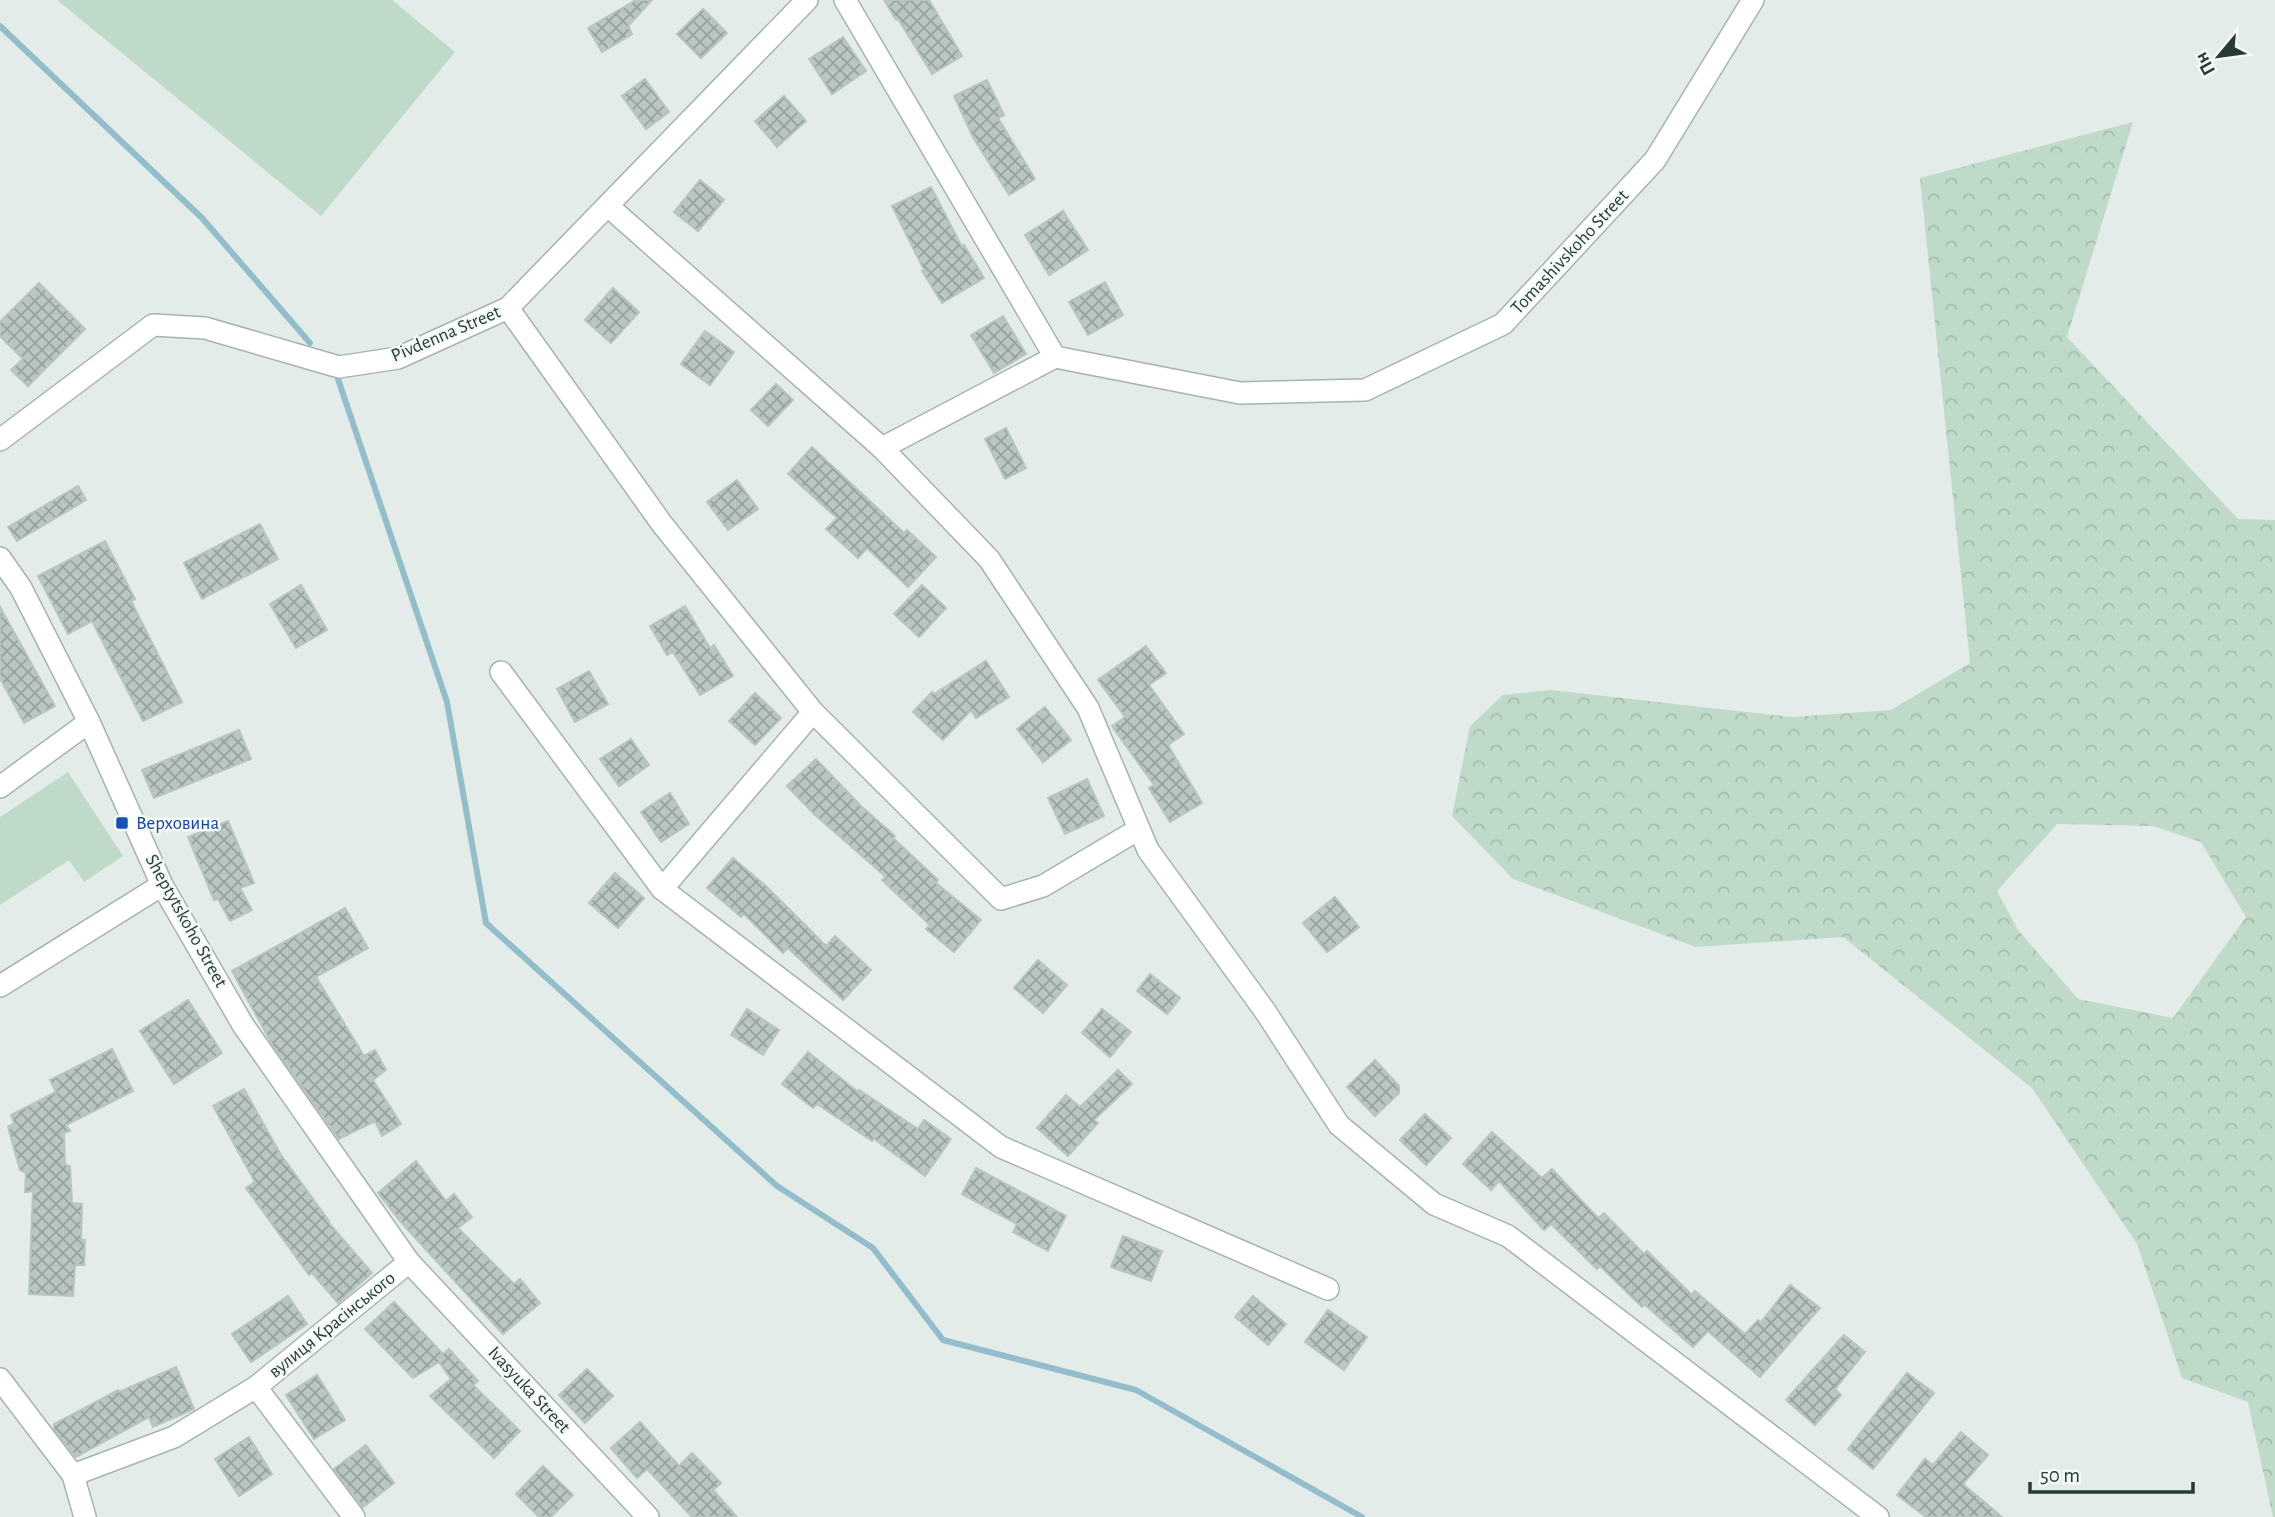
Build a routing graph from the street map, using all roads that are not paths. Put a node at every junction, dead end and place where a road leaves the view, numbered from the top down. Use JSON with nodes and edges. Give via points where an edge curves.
{"nodes":[{"id":1,"x":807,"y":0,"type":"edge"},
{"id":2,"x":845,"y":0,"type":"edge"},
{"id":3,"x":1753,"y":0,"type":"edge"},
{"id":4,"x":608,"y":206,"type":"junction"},
{"id":5,"x":508,"y":308,"type":"junction"},
{"id":6,"x":1055,"y":358,"type":"junction"},
{"id":7,"x":0,"y":440,"type":"edge"},
{"id":8,"x":882,"y":448,"type":"junction"},
{"id":9,"x":0,"y":558,"type":"edge"},
{"id":10,"x":501,"y":672,"type":"dead end"},
{"id":11,"x":813,"y":712,"type":"junction"},
{"id":12,"x":89,"y":722,"type":"junction"},
{"id":13,"x":0,"y":788,"type":"edge"},
{"id":14,"x":1139,"y":829,"type":"junction"},
{"id":15,"x":162,"y":886,"type":"junction"},
{"id":16,"x":662,"y":888,"type":"junction"},
{"id":17,"x":0,"y":986,"type":"edge"},
{"id":18,"x":409,"y":1262,"type":"junction"},
{"id":19,"x":1328,"y":1289,"type":"dead end"},
{"id":20,"x":0,"y":1379,"type":"edge"},
{"id":21,"x":256,"y":1387,"type":"junction"},
{"id":22,"x":73,"y":1475,"type":"junction"},
{"id":23,"x":85,"y":1517,"type":"edge"},
{"id":24,"x":354,"y":1517,"type":"edge"},
{"id":25,"x":648,"y":1517,"type":"edge"},
{"id":26,"x":1878,"y":1517,"type":"edge"}],
"edges":[{"from":1,"to":4,"type":"street","name":"Pivdenna Street"},
{"from":2,"to":6,"type":"street"},
{"from":3,"to":6,"type":"street","name":"Tomashivskoho Street","via":[[1655,160],[1503,324],[1364,390],[1240,393]]},
{"from":4,"to":5,"type":"street","name":"Pivdenna Street"},
{"from":4,"to":8,"type":"street"},
{"from":5,"to":7,"type":"street","name":"Pivdenna Street","via":[[398,358],[339,367],[205,328],[153,325]]},
{"from":5,"to":11,"type":"street","via":[[662,524]]},
{"from":6,"to":8,"type":"street"},
{"from":8,"to":14,"type":"street","via":[[989,559],[1088,708]]},
{"from":9,"to":12,"type":"street","name":"Sheptytskoho Street","via":[[21,588]]},
{"from":10,"to":16,"type":"street"},
{"from":11,"to":14,"type":"street","via":[[1001,899],[1043,886]]},
{"from":11,"to":16,"type":"street"},
{"from":12,"to":13,"type":"street"},
{"from":12,"to":15,"type":"street","name":"Sheptytskoho Street"},
{"from":14,"to":26,"type":"street","via":[[1148,850],[1265,1011],[1339,1125],[1434,1204],[1508,1236]]},
{"from":15,"to":17,"type":"street"},
{"from":15,"to":18,"type":"street","name":"Sheptytskoho Street","via":[[243,1024]]},
{"from":16,"to":19,"type":"street","via":[[1001,1147]]},
{"from":18,"to":21,"type":"street","name":"вулиця Красінського"},
{"from":18,"to":25,"type":"street","name":"Ivasyuka Street"},
{"from":20,"to":22,"type":"street"},
{"from":21,"to":22,"type":"street","name":"вулиця Красінського","via":[[174,1437]]},
{"from":21,"to":24,"type":"street","name":"вулиця Красінського"},
{"from":22,"to":23,"type":"street"}]}
